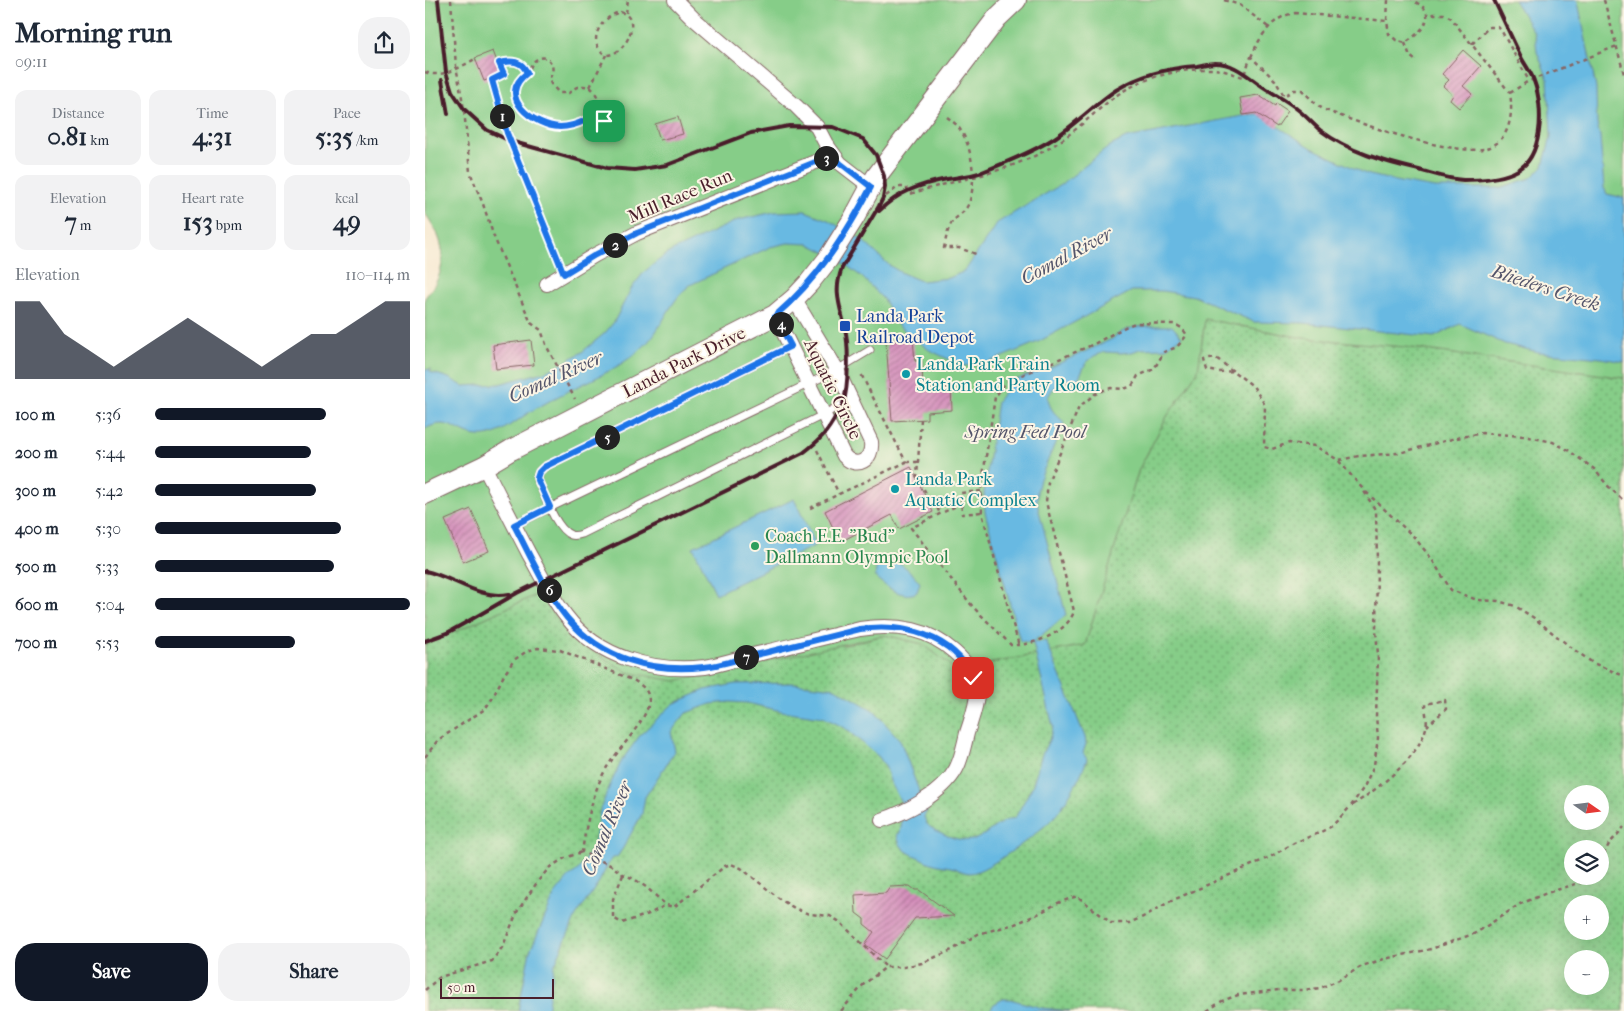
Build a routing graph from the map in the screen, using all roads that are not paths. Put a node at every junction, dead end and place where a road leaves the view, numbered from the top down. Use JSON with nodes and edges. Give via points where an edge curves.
{"nodes":[{"id":1,"x":675,"y":0,"type":"edge"},
{"id":2,"x":1016,"y":0,"type":"edge"},
{"id":3,"x":997,"y":9,"type":"edge"},
{"id":4,"x":833,"y":155,"type":"junction"},
{"id":5,"x":877,"y":192,"type":"junction"},
{"id":6,"x":547,"y":284,"type":"dead end"},
{"id":7,"x":794,"y":299,"type":"junction"},
{"id":8,"x":775,"y":316,"type":"junction"},
{"id":9,"x":791,"y":346,"type":"junction"},
{"id":10,"x":870,"y":350,"type":"dead end"},
{"id":11,"x":837,"y":370,"type":"junction"},
{"id":12,"x":808,"y":385,"type":"junction"},
{"id":13,"x":851,"y":398,"type":"junction"},
{"id":14,"x":823,"y":414,"type":"junction"},
{"id":15,"x":484,"y":466,"type":"junction"},
{"id":16,"x":425,"y":494,"type":"edge"},
{"id":17,"x":550,"y":507,"type":"junction"},
{"id":18,"x":514,"y":525,"type":"junction"},
{"id":19,"x":882,"y":820,"type":"dead end"}],
"edges":[{"from":1,"to":4,"type":"street","via":[[796,106],[817,127]]},
{"from":2,"to":3,"type":"street","name":"Landa Park Drive"},
{"from":3,"to":5,"type":"street","name":"Landa Park Drive"},
{"from":4,"to":5,"type":"street"},
{"from":4,"to":6,"type":"street","name":"Mill Race Run","via":[[637,233]]},
{"from":5,"to":7,"type":"street","name":"Landa Park Drive"},
{"from":7,"to":8,"type":"street","name":"Landa Park Drive"},
{"from":7,"to":11,"type":"street","name":"Aquatic Circle"},
{"from":8,"to":9,"type":"street","name":"Aquatic Circle"},
{"from":8,"to":15,"type":"street","name":"Landa Park Drive"},
{"from":9,"to":12,"type":"street","name":"Aquatic Circle"},
{"from":9,"to":17,"type":"lane","via":[[544,467],[537,478]]},
{"from":10,"to":11,"type":"lane"},
{"from":11,"to":12,"type":"lane"},
{"from":11,"to":13,"type":"street","name":"Aquatic Circle"},
{"from":12,"to":14,"type":"street","name":"Aquatic Circle"},
{"from":12,"to":17,"type":"lane"},
{"from":13,"to":14,"type":"lane"},
{"from":13,"to":14,"type":"street","name":"Aquatic Circle","via":[[871,442],[869,455],[863,461],[852,462],[844,456]]},
{"from":14,"to":17,"type":"lane","via":[[582,534],[573,536],[563,530]]},
{"from":15,"to":16,"type":"street","name":"Landa Park Drive"},
{"from":15,"to":18,"type":"street"},
{"from":17,"to":18,"type":"lane"},
{"from":18,"to":19,"type":"street","via":[[567,617],[595,642],[632,662],[679,669],[707,667],[877,627],[915,631],[953,650],[969,669],[977,693],[956,769],[930,796]]}]}
